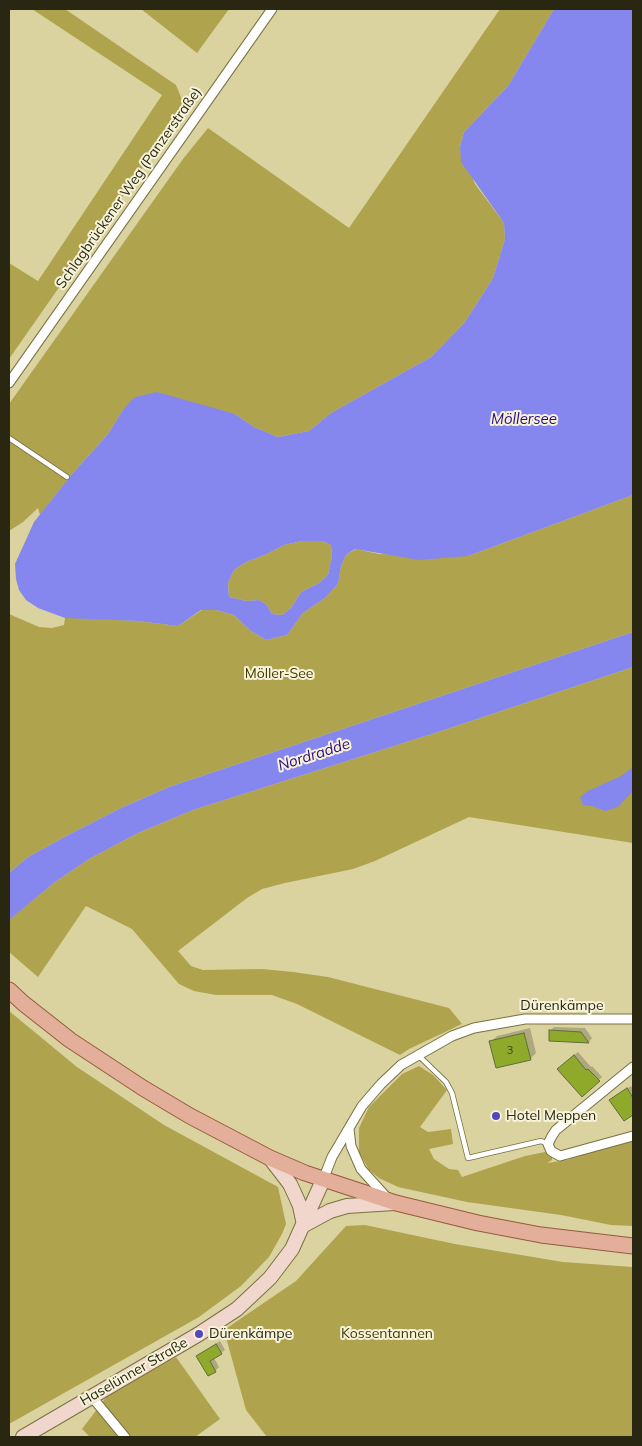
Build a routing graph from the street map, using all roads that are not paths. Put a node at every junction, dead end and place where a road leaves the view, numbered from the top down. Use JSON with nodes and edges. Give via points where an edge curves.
{"nodes":[{"id":1,"x":272,"y":9,"type":"edge"},
{"id":2,"x":9,"y":383,"type":"edge"},
{"id":3,"x":9,"y":438,"type":"edge"},
{"id":4,"x":67,"y":478,"type":"dead end"},
{"id":5,"x":9,"y":990,"type":"edge"},
{"id":6,"x":633,"y":1019,"type":"edge"},
{"id":7,"x":417,"y":1055,"type":"junction"},
{"id":8,"x":633,"y":1067,"type":"edge"},
{"id":9,"x":349,"y":1129,"type":"junction"},
{"id":10,"x":633,"y":1136,"type":"edge"},
{"id":11,"x":548,"y":1144,"type":"junction"},
{"id":12,"x":270,"y":1158,"type":"junction"},
{"id":13,"x":323,"y":1180,"type":"junction"},
{"id":14,"x":393,"y":1202,"type":"junction"},
{"id":15,"x":304,"y":1225,"type":"junction"},
{"id":16,"x":633,"y":1246,"type":"edge"},
{"id":17,"x":92,"y":1397,"type":"junction"},
{"id":18,"x":23,"y":1437,"type":"edge"},
{"id":19,"x":125,"y":1437,"type":"edge"}],
"edges":[{"from":1,"to":2,"type":"street","name":"Schlagbrückener Weg (Panzerstraße)"},
{"from":3,"to":4,"type":"lane"},
{"from":5,"to":12,"type":"main road","via":[[70,1040],[143,1088]]},
{"from":6,"to":7,"type":"street","name":"Dürenkämpe","via":[[501,1022],[452,1036]]},
{"from":7,"to":9,"type":"street","name":"Dürenkämpe","via":[[381,1084],[362,1106]]},
{"from":7,"to":11,"type":"lane","via":[[446,1082],[452,1093],[468,1158],[541,1141]]},
{"from":8,"to":11,"type":"street","via":[[556,1130]]},
{"from":9,"to":13,"type":"street","name":"Dürenkämpe"},
{"from":9,"to":14,"type":"street","via":[[351,1146],[361,1169]]},
{"from":10,"to":11,"type":"street","via":[[560,1156],[551,1152]]},
{"from":12,"to":13,"type":"main road"},
{"from":12,"to":15,"type":"street","via":[[290,1184]]},
{"from":13,"to":14,"type":"main road"},
{"from":13,"to":15,"type":"street","name":"Haselünner Straße"},
{"from":14,"to":15,"type":"street","via":[[347,1206]]},
{"from":14,"to":16,"type":"main road","via":[[533,1234]]},
{"from":15,"to":17,"type":"street","name":"Haselünner Straße","via":[[292,1249],[270,1278],[237,1309]]},
{"from":17,"to":18,"type":"street","name":"Haselünner Straße"},
{"from":17,"to":19,"type":"street"}]}
